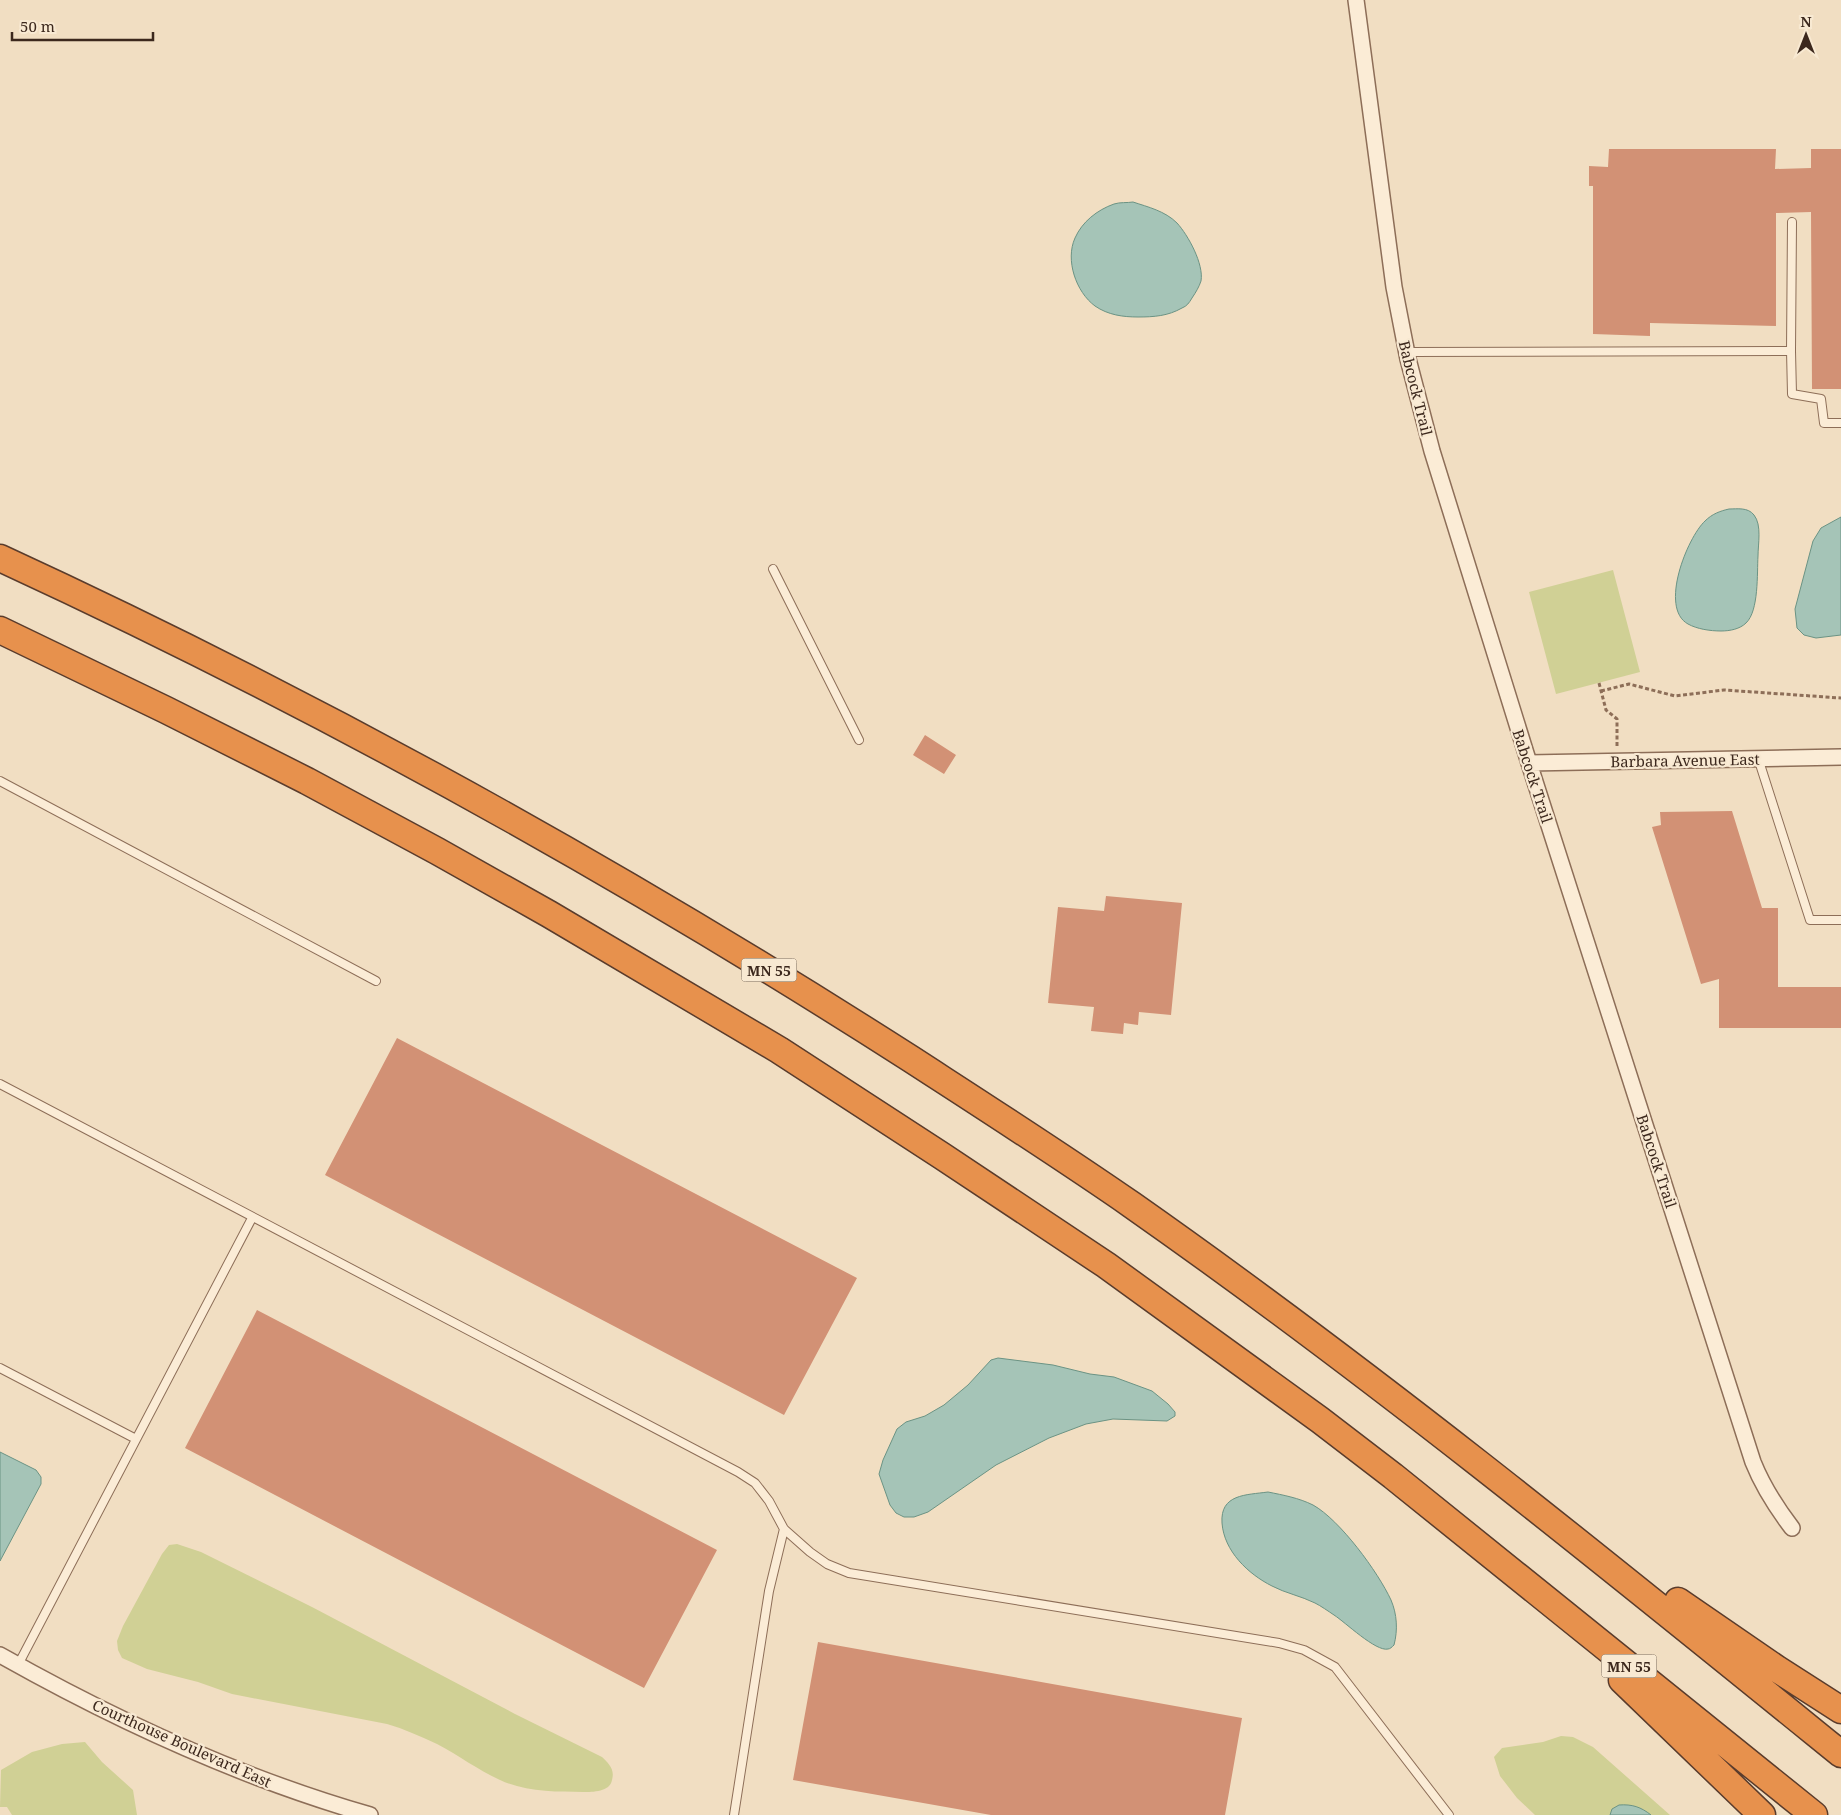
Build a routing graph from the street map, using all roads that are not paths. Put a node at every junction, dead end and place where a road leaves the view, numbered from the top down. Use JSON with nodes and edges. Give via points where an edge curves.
{"nodes":[{"id":1,"x":1356,"y":0,"type":"edge"},
{"id":2,"x":1792,"y":222,"type":"dead end"},
{"id":3,"x":1791,"y":351,"type":"junction"},
{"id":4,"x":1407,"y":352,"type":"junction"},
{"id":5,"x":1841,"y":424,"type":"edge"},
{"id":6,"x":0,"y":558,"type":"edge"},
{"id":7,"x":774,"y":568,"type":"dead end"},
{"id":8,"x":0,"y":630,"type":"edge"},
{"id":9,"x":860,"y":740,"type":"dead end"},
{"id":10,"x":1841,"y":757,"type":"edge"},
{"id":11,"x":1758,"y":758,"type":"junction"},
{"id":12,"x":1529,"y":763,"type":"junction"},
{"id":13,"x":0,"y":781,"type":"edge"},
{"id":14,"x":1841,"y":920,"type":"edge"},
{"id":15,"x":376,"y":981,"type":"dead end"},
{"id":16,"x":0,"y":1084,"type":"edge"},
{"id":17,"x":252,"y":1218,"type":"junction"},
{"id":18,"x":0,"y":1368,"type":"edge"},
{"id":19,"x":136,"y":1439,"type":"junction"},
{"id":20,"x":1486,"y":1468,"type":"junction"},
{"id":21,"x":1444,"y":1517,"type":"junction"},
{"id":22,"x":784,"y":1528,"type":"junction"},
{"id":23,"x":1792,"y":1528,"type":"dead end"},
{"id":24,"x":0,"y":1655,"type":"edge"},
{"id":25,"x":18,"y":1665,"type":"junction"},
{"id":26,"x":1841,"y":1710,"type":"edge"},
{"id":27,"x":1841,"y":1754,"type":"edge"},
{"id":28,"x":370,"y":1815,"type":"edge"},
{"id":29,"x":734,"y":1815,"type":"edge"},
{"id":30,"x":1449,"y":1815,"type":"edge"},
{"id":31,"x":1762,"y":1815,"type":"edge"},
{"id":32,"x":1814,"y":1815,"type":"edge"}],
"edges":[{"from":1,"to":4,"type":"street","name":"Babcock Trail","via":[[1394,286]]},
{"from":2,"to":3,"type":"lane"},
{"from":3,"to":4,"type":"lane"},
{"from":3,"to":5,"type":"lane","via":[[1792,394],[1822,398],[1824,423]]},
{"from":4,"to":12,"type":"street","name":"Babcock Trail","via":[[1432,451]]},
{"from":6,"to":20,"type":"highway","number":"MN 55","via":[[133,621],[384,748],[737,950],[1111,1191],[1303,1328]]},
{"from":7,"to":9,"type":"lane"},
{"from":8,"to":21,"type":"highway","number":"MN 55","via":[[210,732],[437,850],[779,1050],[1106,1265],[1320,1420]]},
{"from":10,"to":11,"type":"street","name":"Barbara Avenue East"},
{"from":11,"to":12,"type":"street","name":"Barbara Avenue East"},
{"from":11,"to":14,"type":"lane","via":[[1810,920]]},
{"from":12,"to":23,"type":"street","name":"Babcock Trail","via":[[1753,1462],[1763,1486]]},
{"from":13,"to":15,"type":"lane"},
{"from":16,"to":17,"type":"lane"},
{"from":17,"to":19,"type":"lane"},
{"from":17,"to":22,"type":"lane","via":[[738,1472],[755,1483]]},
{"from":18,"to":19,"type":"lane"},
{"from":19,"to":25,"type":"lane"},
{"from":20,"to":26,"type":"highway"},
{"from":20,"to":27,"type":"highway","number":"MN 55"},
{"from":21,"to":31,"type":"highway","via":[[1577,1636]]},
{"from":21,"to":32,"type":"highway","number":"MN 55"},
{"from":22,"to":29,"type":"lane","via":[[769,1592]]},
{"from":22,"to":30,"type":"lane","via":[[827,1564],[849,1573],[1279,1643],[1304,1650],[1335,1667]]},
{"from":24,"to":25,"type":"street","name":"Courthouse Boulevard East"},
{"from":25,"to":28,"type":"street","name":"Courthouse Boulevard East","via":[[189,1750],[285,1788]]}]}
